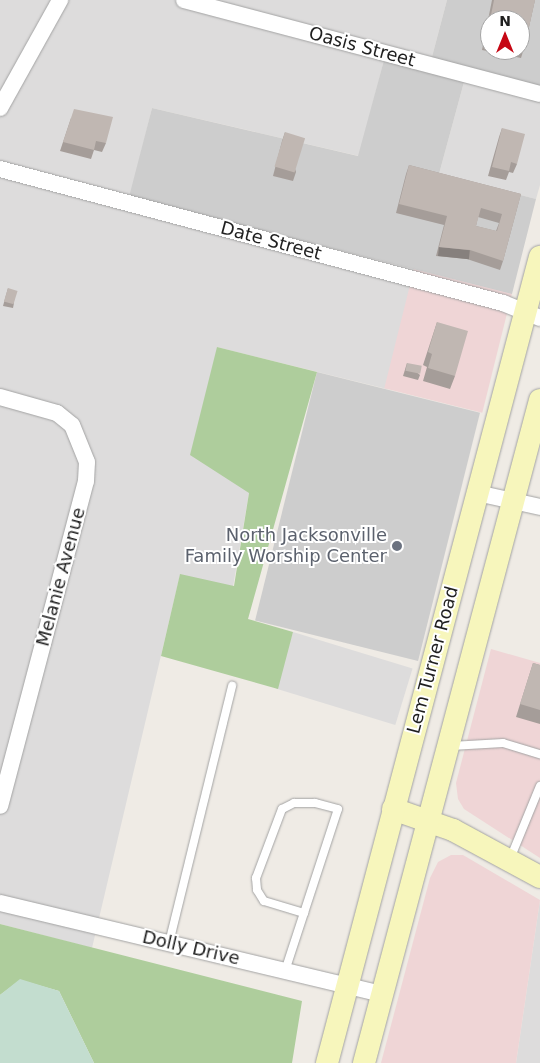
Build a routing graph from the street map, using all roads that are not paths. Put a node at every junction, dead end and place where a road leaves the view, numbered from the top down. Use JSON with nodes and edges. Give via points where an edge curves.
{"nodes":[{"id":1,"x":60,"y":0,"type":"edge"},
{"id":2,"x":184,"y":0,"type":"edge"},
{"id":3,"x":540,"y":94,"type":"edge"},
{"id":4,"x":0,"y":108,"type":"edge"},
{"id":5,"x":0,"y":169,"type":"edge"},
{"id":6,"x":540,"y":257,"type":"edge"},
{"id":7,"x":533,"y":315,"type":"edge"},
{"id":8,"x":0,"y":397,"type":"edge"},
{"id":9,"x":540,"y":400,"type":"edge"},
{"id":10,"x":477,"y":494,"type":"junction"},
{"id":11,"x":513,"y":501,"type":"junction"},
{"id":12,"x":540,"y":507,"type":"edge"},
{"id":13,"x":232,"y":686,"type":"dead end"},
{"id":14,"x":448,"y":746,"type":"junction"},
{"id":15,"x":540,"y":754,"type":"edge"},
{"id":16,"x":540,"y":786,"type":"edge"},
{"id":17,"x":0,"y":806,"type":"edge"},
{"id":18,"x":393,"y":809,"type":"junction"},
{"id":19,"x":428,"y":821,"type":"junction"},
{"id":20,"x":510,"y":859,"type":"junction"},
{"id":21,"x":540,"y":878,"type":"edge"},
{"id":22,"x":0,"y":903,"type":"edge"},
{"id":23,"x":304,"y":913,"type":"junction"},
{"id":24,"x":169,"y":943,"type":"junction"},
{"id":25,"x":285,"y":970,"type":"junction"},
{"id":26,"x":347,"y":985,"type":"junction"},
{"id":27,"x":382,"y":994,"type":"junction"},
{"id":28,"x":327,"y":1063,"type":"edge"},
{"id":29,"x":364,"y":1063,"type":"edge"}],
"edges":[{"from":1,"to":4,"type":"street"},
{"from":2,"to":3,"type":"street","name":"Oasis Street"},
{"from":5,"to":7,"type":"street","name":"Date Street","via":[[503,303]]},
{"from":6,"to":7,"type":"main road","name":"Lem Turner Road"},
{"from":7,"to":10,"type":"main road","name":"Lem Turner Road"},
{"from":8,"to":17,"type":"street","name":"Melanie Avenue","via":[[57,413],[72,425],[87,462],[86,482]]},
{"from":9,"to":11,"type":"main road","name":"Lem Turner Road"},
{"from":10,"to":11,"type":"street"},
{"from":10,"to":18,"type":"main road","name":"Lem Turner Road"},
{"from":11,"to":12,"type":"street"},
{"from":11,"to":14,"type":"main road","name":"Lem Turner Road"},
{"from":13,"to":24,"type":"lane"},
{"from":14,"to":15,"type":"lane","via":[[503,743]]},
{"from":14,"to":19,"type":"main road","name":"Lem Turner Road"},
{"from":16,"to":20,"type":"lane"},
{"from":18,"to":19,"type":"main road"},
{"from":18,"to":26,"type":"main road","name":"Lem Turner Road"},
{"from":19,"to":20,"type":"main road"},
{"from":19,"to":27,"type":"main road","name":"Lem Turner Road"},
{"from":20,"to":21,"type":"main road"},
{"from":22,"to":24,"type":"street","name":"Dolly Drive"},
{"from":23,"to":23,"type":"lane","via":[[338,810],[315,803],[294,803],[282,809],[256,878],[257,890],[264,901]]},
{"from":23,"to":25,"type":"lane"},
{"from":24,"to":25,"type":"street","name":"Dolly Drive"},
{"from":25,"to":26,"type":"street","name":"Dolly Drive"},
{"from":26,"to":27,"type":"street","name":"Dolly Drive"},
{"from":26,"to":28,"type":"main road","name":"Lem Turner Road"},
{"from":27,"to":29,"type":"main road","name":"Lem Turner Road"}]}
